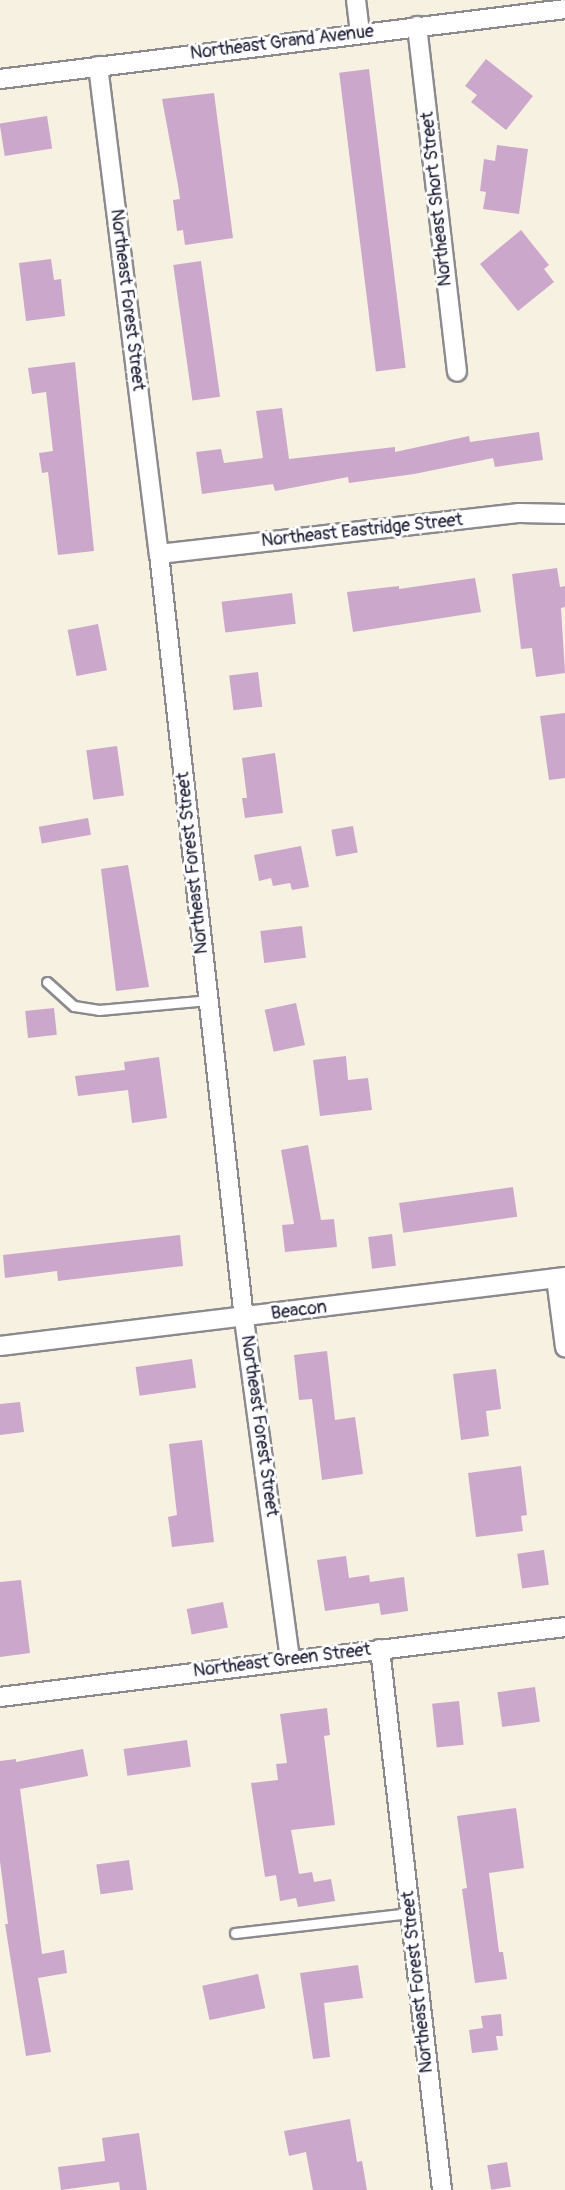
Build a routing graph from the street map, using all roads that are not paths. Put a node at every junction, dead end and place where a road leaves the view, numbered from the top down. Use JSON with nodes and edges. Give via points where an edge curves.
{"nodes":[{"id":1,"x":356,"y":0,"type":"edge"},
{"id":2,"x":565,"y":9,"type":"edge"},
{"id":3,"x":417,"y":26,"type":"junction"},
{"id":4,"x":360,"y":33,"type":"junction"},
{"id":5,"x":99,"y":66,"type":"junction"},
{"id":6,"x":0,"y":79,"type":"edge"},
{"id":7,"x":457,"y":372,"type":"dead end"},
{"id":8,"x":565,"y":514,"type":"edge"},
{"id":9,"x":159,"y":554,"type":"junction"},
{"id":10,"x":47,"y":982,"type":"dead end"},
{"id":11,"x":208,"y":1000,"type":"junction"},
{"id":12,"x":561,"y":1277,"type":"edge"},
{"id":13,"x":244,"y":1318,"type":"junction"},
{"id":14,"x":0,"y":1346,"type":"edge"},
{"id":15,"x":565,"y":1347,"type":"edge"},
{"id":16,"x":565,"y":1627,"type":"edge"},
{"id":17,"x":380,"y":1649,"type":"junction"},
{"id":18,"x":290,"y":1660,"type":"junction"},
{"id":19,"x":0,"y":1697,"type":"edge"},
{"id":20,"x":410,"y":1913,"type":"junction"},
{"id":21,"x":235,"y":1933,"type":"dead end"},
{"id":22,"x":442,"y":2190,"type":"edge"}],
"edges":[{"from":1,"to":4,"type":"street"},
{"from":2,"to":3,"type":"street","name":"Northeast Grand Avenue"},
{"from":3,"to":4,"type":"street","name":"Northeast Grand Avenue"},
{"from":3,"to":7,"type":"street","name":"Northeast Short Street"},
{"from":4,"to":5,"type":"street","name":"Northeast Grand Avenue"},
{"from":5,"to":6,"type":"street","name":"Northeast Grand Avenue"},
{"from":5,"to":9,"type":"street","name":"Northeast Forest Street"},
{"from":8,"to":9,"type":"street","name":"Northeast Eastridge Street","via":[[520,513]]},
{"from":9,"to":11,"type":"street","name":"Northeast Forest Street"},
{"from":10,"to":11,"type":"lane","via":[[74,1006],[99,1010]]},
{"from":11,"to":13,"type":"street","name":"Northeast Forest Street"},
{"from":12,"to":13,"type":"street","name":"Beacon"},
{"from":12,"to":15,"type":"street"},
{"from":13,"to":14,"type":"street","name":"Beacon"},
{"from":13,"to":18,"type":"street","name":"Northeast Forest Street"},
{"from":16,"to":17,"type":"street","name":"Northeast Green Street"},
{"from":17,"to":18,"type":"street","name":"Northeast Green Street"},
{"from":17,"to":20,"type":"street","name":"Northeast Forest Street"},
{"from":18,"to":19,"type":"street","name":"Northeast Green Street"},
{"from":20,"to":21,"type":"lane"},
{"from":20,"to":22,"type":"street","name":"Northeast Forest Street"}]}
